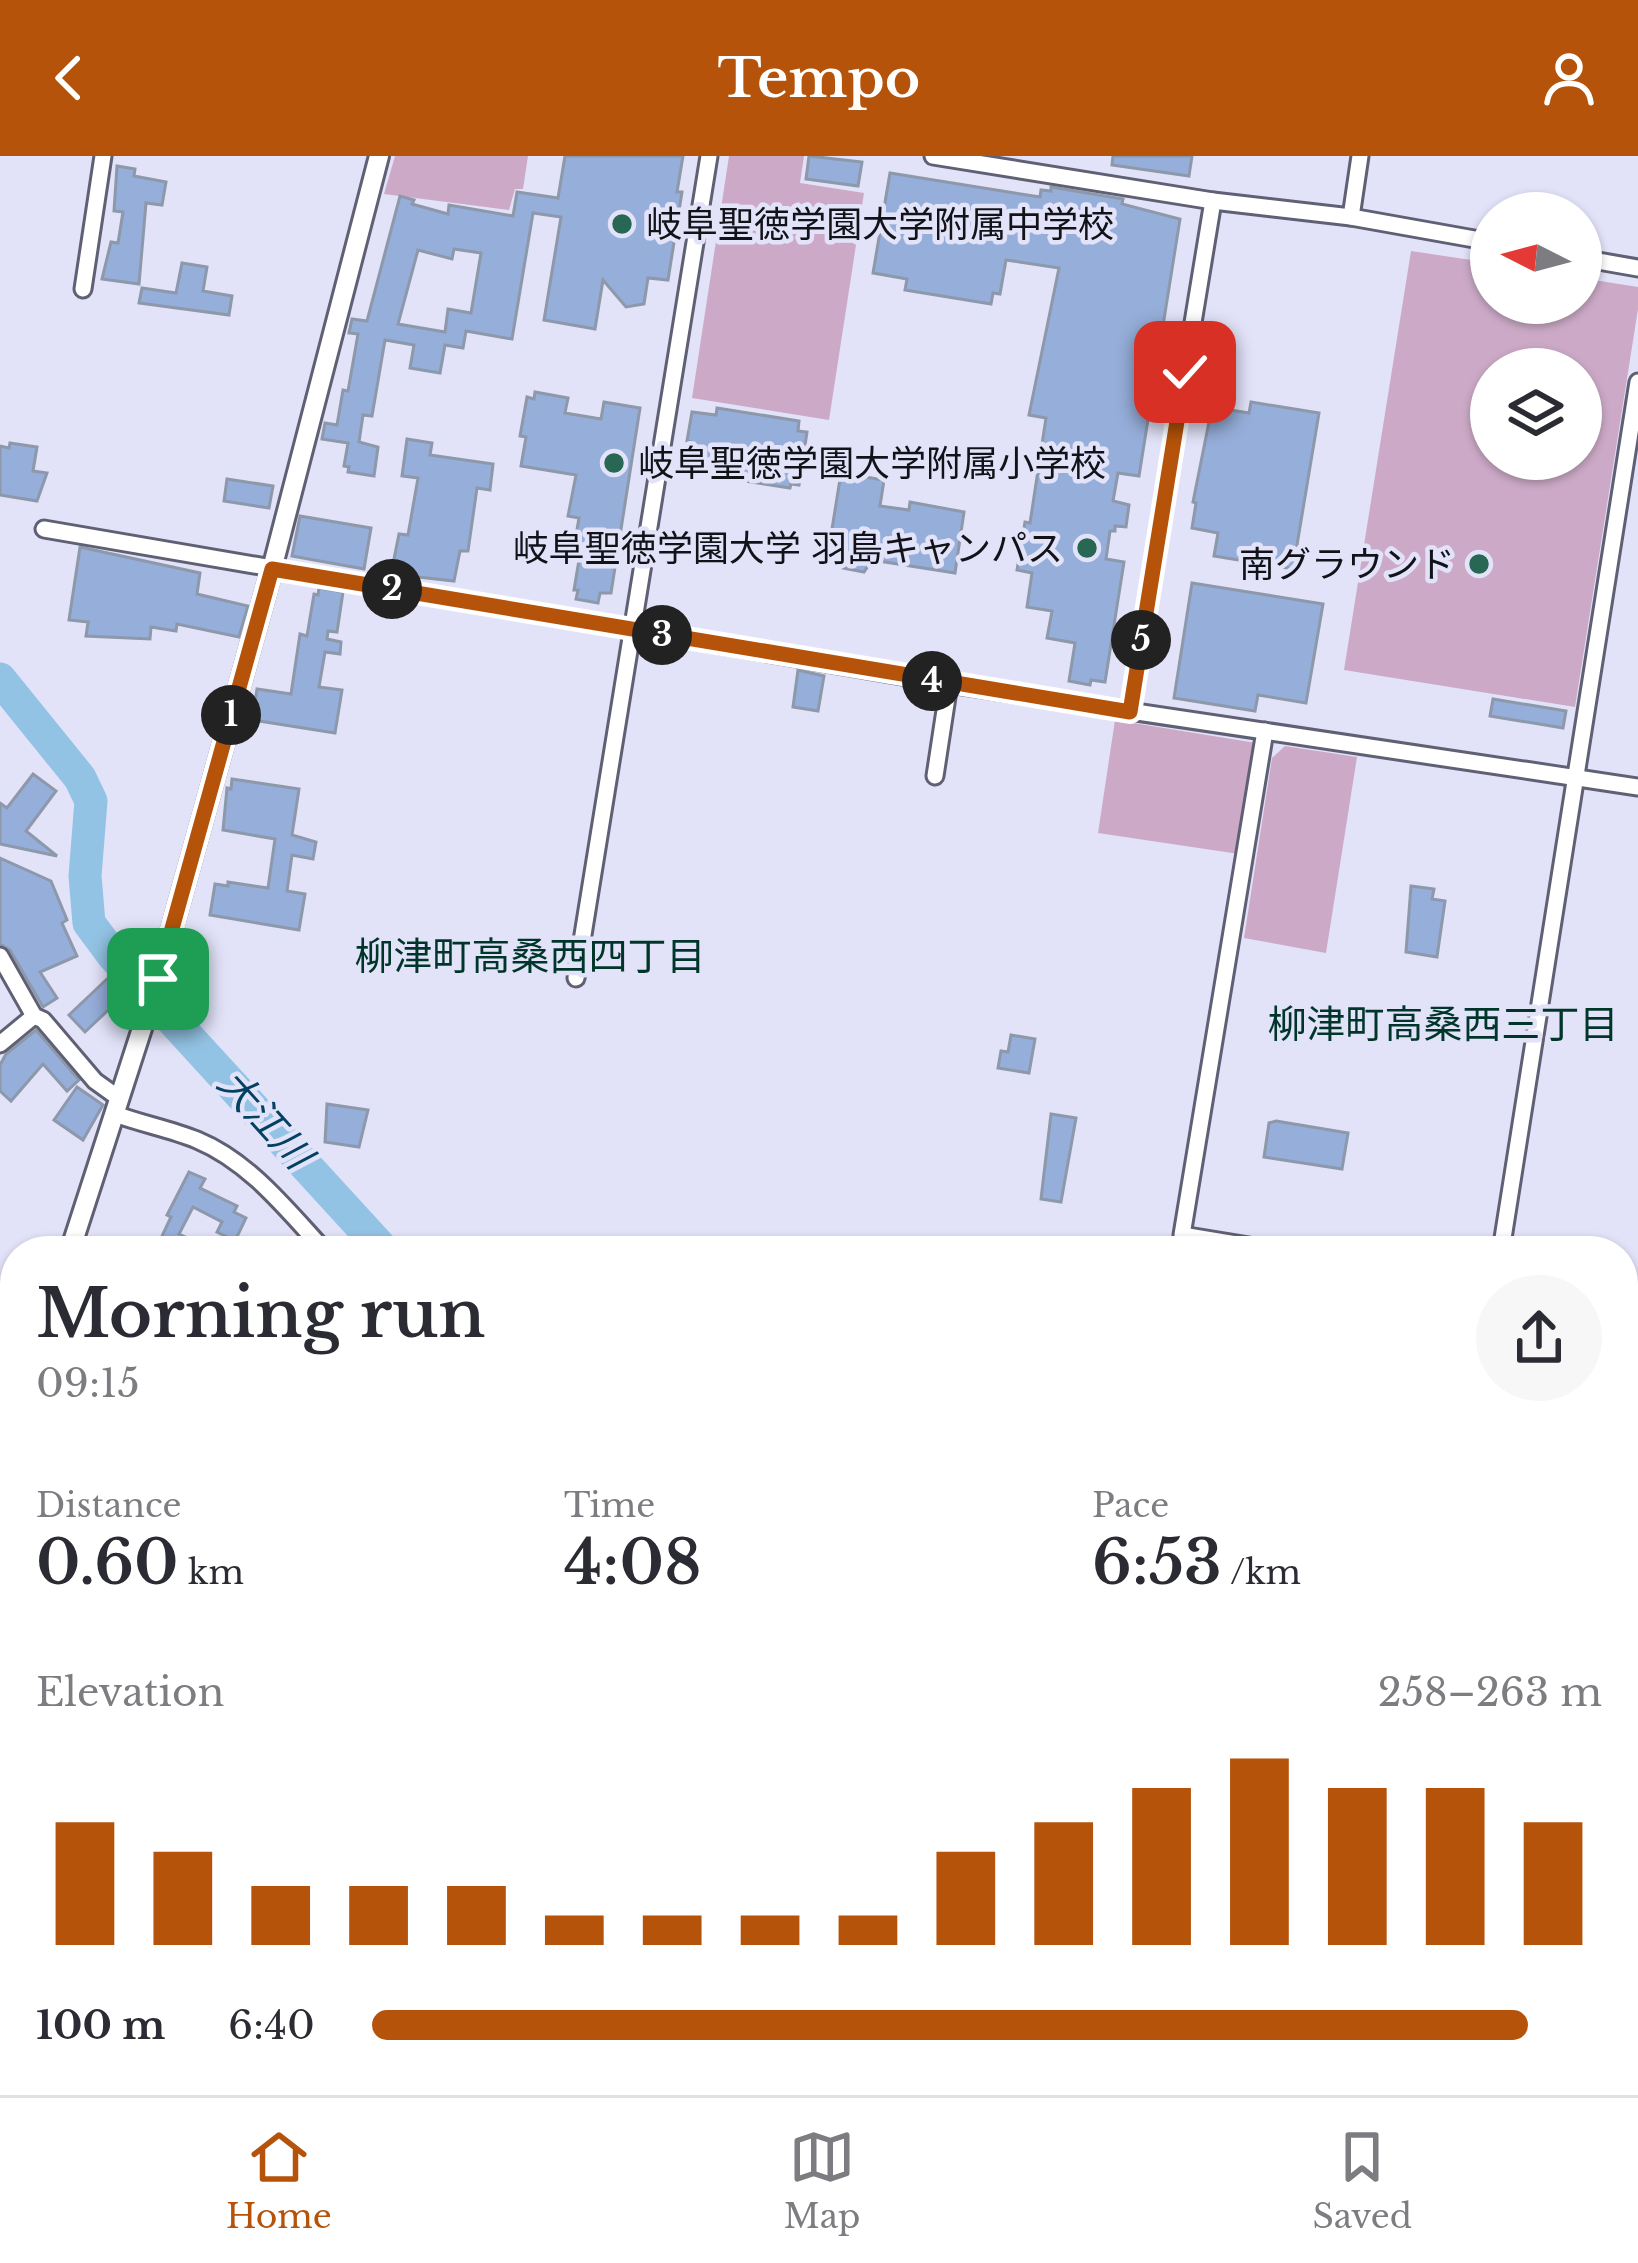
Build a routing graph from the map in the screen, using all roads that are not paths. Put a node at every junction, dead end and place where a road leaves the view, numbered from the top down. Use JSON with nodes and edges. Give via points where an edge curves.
{"nodes":[{"id":1,"x":103,"y":156,"type":"edge"},
{"id":2,"x":379,"y":156,"type":"edge"},
{"id":3,"x":710,"y":156,"type":"edge"},
{"id":4,"x":933,"y":156,"type":"edge"},
{"id":5,"x":1360,"y":156,"type":"edge"},
{"id":6,"x":1035,"y":164,"type":"edge"},
{"id":7,"x":1213,"y":201,"type":"junction"},
{"id":8,"x":1351,"y":217,"type":"junction"},
{"id":9,"x":1470,"y":238,"type":"edge"},
{"id":10,"x":1602,"y":262,"type":"edge"},
{"id":11,"x":1638,"y":268,"type":"edge"},
{"id":12,"x":83,"y":289,"type":"dead end"},
{"id":13,"x":1638,"y":382,"type":"edge"},
{"id":14,"x":44,"y":530,"type":"dead end"},
{"id":15,"x":272,"y":569,"type":"junction"},
{"id":16,"x":634,"y":630,"type":"junction"},
{"id":17,"x":949,"y":684,"type":"junction"},
{"id":18,"x":1130,"y":712,"type":"junction"},
{"id":19,"x":1265,"y":731,"type":"junction"},
{"id":20,"x":935,"y":776,"type":"dead end"},
{"id":21,"x":1576,"y":779,"type":"junction"},
{"id":22,"x":1638,"y":788,"type":"edge"},
{"id":23,"x":0,"y":956,"type":"edge"},
{"id":24,"x":576,"y":978,"type":"dead end"},
{"id":25,"x":34,"y":1016,"type":"junction"},
{"id":26,"x":0,"y":1045,"type":"edge"},
{"id":27,"x":117,"y":1107,"type":"junction"},
{"id":28,"x":75,"y":1236,"type":"edge"},
{"id":29,"x":312,"y":1236,"type":"edge"},
{"id":30,"x":1189,"y":1236,"type":"edge"},
{"id":31,"x":1503,"y":1236,"type":"edge"}],
"edges":[{"from":1,"to":12,"type":"street"},
{"from":2,"to":15,"type":"street"},
{"from":3,"to":16,"type":"street"},
{"from":4,"to":6,"type":"street"},
{"from":5,"to":8,"type":"street"},
{"from":6,"to":7,"type":"street"},
{"from":7,"to":8,"type":"street"},
{"from":7,"to":18,"type":"street"},
{"from":8,"to":9,"type":"street"},
{"from":10,"to":11,"type":"street"},
{"from":13,"to":21,"type":"street"},
{"from":14,"to":15,"type":"street"},
{"from":15,"to":16,"type":"street"},
{"from":15,"to":27,"type":"street"},
{"from":16,"to":17,"type":"street"},
{"from":16,"to":24,"type":"street"},
{"from":17,"to":18,"type":"street"},
{"from":17,"to":20,"type":"street"},
{"from":18,"to":19,"type":"street"},
{"from":19,"to":21,"type":"street"},
{"from":19,"to":30,"type":"street","via":[[1183,1235]]},
{"from":21,"to":22,"type":"street"},
{"from":21,"to":31,"type":"street"},
{"from":23,"to":25,"type":"street"},
{"from":25,"to":26,"type":"street"},
{"from":25,"to":27,"type":"street"},
{"from":27,"to":28,"type":"street"},
{"from":27,"to":29,"type":"street","via":[[226,1155]]}]}
